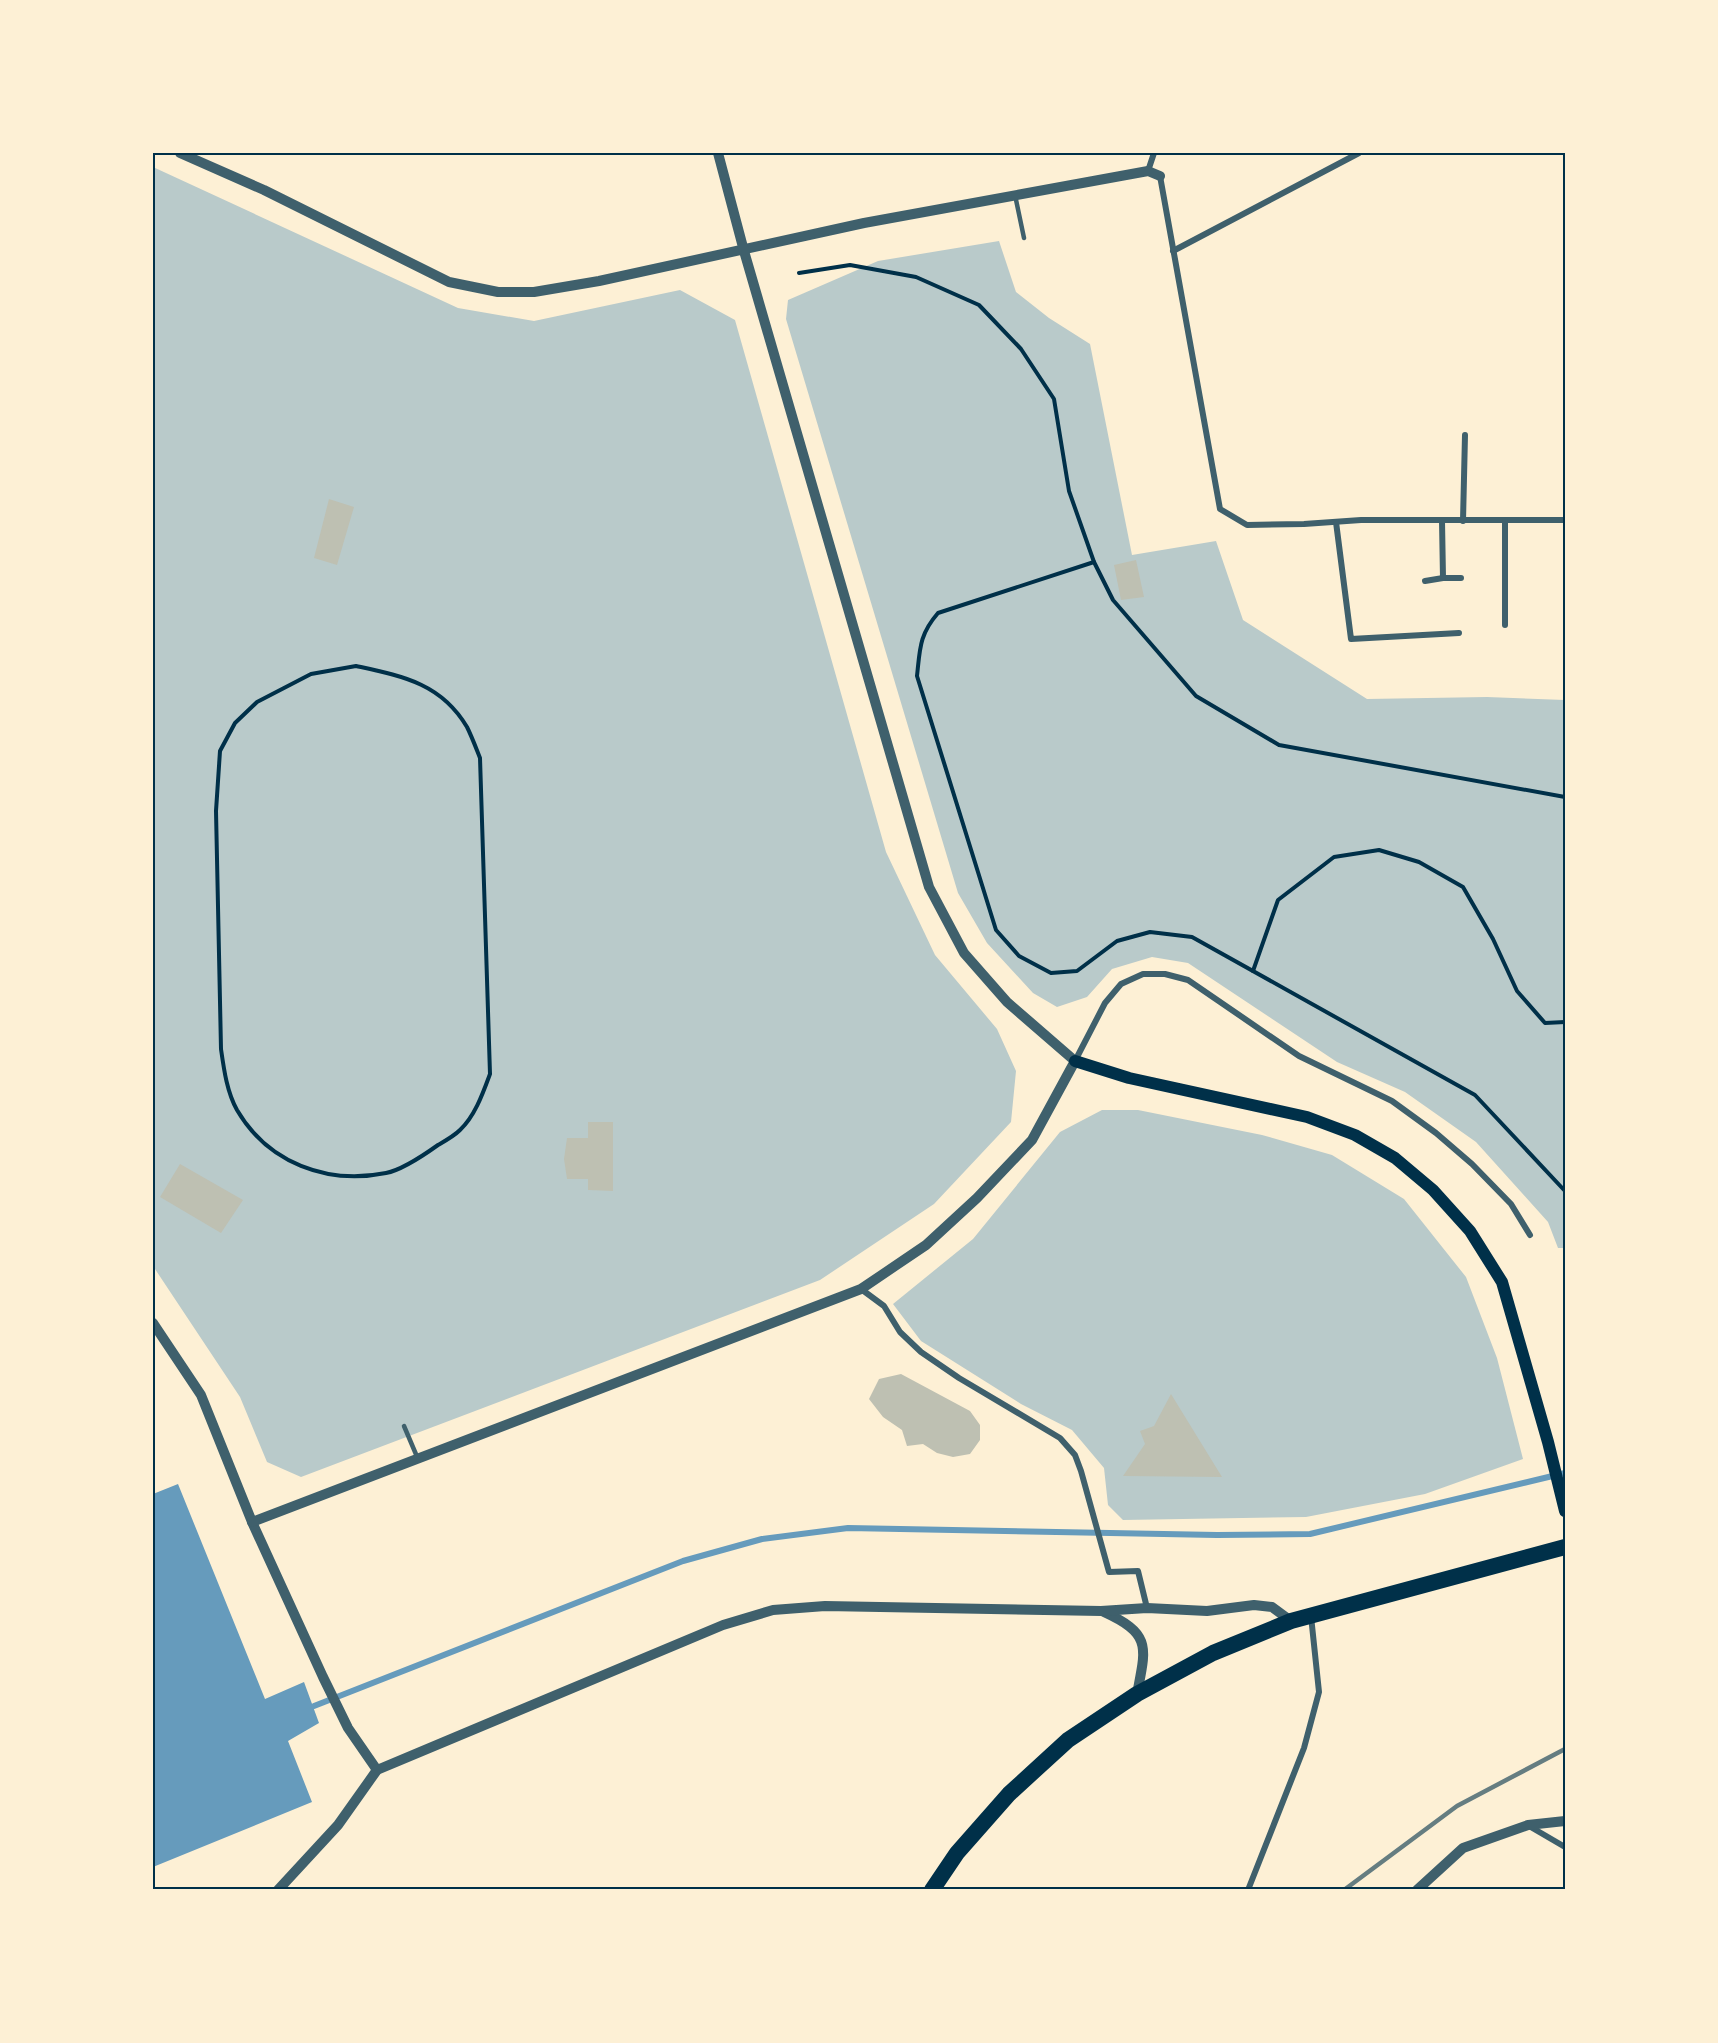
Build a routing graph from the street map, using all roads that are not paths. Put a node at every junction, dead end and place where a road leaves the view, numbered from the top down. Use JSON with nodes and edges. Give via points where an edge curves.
{"nodes":[{"id":1,"x":180,"y":153,"type":"edge"},
{"id":2,"x":718,"y":153,"type":"edge"},
{"id":3,"x":1154,"y":153,"type":"edge"},
{"id":4,"x":1359,"y":153,"type":"edge"},
{"id":5,"x":1148,"y":171,"type":"junction"},
{"id":6,"x":1160,"y":176,"type":"joint"},
{"id":7,"x":1015,"y":195,"type":"junction"},
{"id":8,"x":1024,"y":238,"type":"dead end"},
{"id":9,"x":744,"y":251,"type":"junction"},
{"id":10,"x":1173,"y":251,"type":"junction"},
{"id":11,"x":1465,"y":435,"type":"dead end"},
{"id":12,"x":1565,"y":520,"type":"edge"},
{"id":13,"x":1442,"y":521,"type":"junction"},
{"id":14,"x":1463,"y":521,"type":"junction"},
{"id":15,"x":1504,"y":521,"type":"junction"},
{"id":16,"x":1336,"y":522,"type":"junction"},
{"id":17,"x":1443,"y":578,"type":"junction"},
{"id":18,"x":1461,"y":578,"type":"dead end"},
{"id":19,"x":1425,"y":581,"type":"dead end"},
{"id":20,"x":1505,"y":625,"type":"dead end"},
{"id":21,"x":1459,"y":633,"type":"dead end"},
{"id":22,"x":1075,"y":1061,"type":"junction"},
{"id":23,"x":1530,"y":1235,"type":"dead end"},
{"id":24,"x":861,"y":1289,"type":"junction"},
{"id":25,"x":153,"y":1323,"type":"edge"},
{"id":26,"x":404,"y":1426,"type":"dead end"},
{"id":27,"x":418,"y":1459,"type":"junction"},
{"id":28,"x":1565,"y":1511,"type":"edge"},
{"id":29,"x":252,"y":1522,"type":"junction"},
{"id":30,"x":1565,"y":1546,"type":"edge"},
{"id":31,"x":1147,"y":1608,"type":"junction"},
{"id":32,"x":1101,"y":1611,"type":"junction"},
{"id":33,"x":1310,"y":1616,"type":"junction"},
{"id":34,"x":1291,"y":1621,"type":"junction"},
{"id":35,"x":1137,"y":1694,"type":"junction"},
{"id":36,"x":377,"y":1770,"type":"junction"},
{"id":37,"x":1565,"y":1821,"type":"edge"},
{"id":38,"x":1528,"y":1825,"type":"junction"},
{"id":39,"x":1565,"y":1847,"type":"edge"},
{"id":40,"x":278,"y":1890,"type":"edge"},
{"id":41,"x":932,"y":1890,"type":"edge"},
{"id":42,"x":1248,"y":1890,"type":"edge"},
{"id":43,"x":1417,"y":1890,"type":"edge"}],
"edges":[{"from":1,"to":9,"type":"street","via":[[449,282],[498,292],[534,292]]},
{"from":2,"to":9,"type":"street"},
{"from":3,"to":5,"type":"street"},
{"from":4,"to":10,"type":"street"},
{"from":5,"to":6,"type":"street"},
{"from":5,"to":7,"type":"street"},
{"from":6,"to":10,"type":"street"},
{"from":7,"to":8,"type":"lane"},
{"from":7,"to":9,"type":"street","via":[[864,223]]},
{"from":9,"to":22,"type":"street","via":[[929,886],[964,953],[1007,1002]]},
{"from":10,"to":16,"type":"street","via":[[1220,509],[1247,525]]},
{"from":11,"to":14,"type":"street"},
{"from":12,"to":15,"type":"street"},
{"from":13,"to":14,"type":"street"},
{"from":13,"to":16,"type":"street"},
{"from":13,"to":17,"type":"street"},
{"from":14,"to":15,"type":"street"},
{"from":15,"to":20,"type":"street"},
{"from":16,"to":21,"type":"street","via":[[1351,639]]},
{"from":17,"to":18,"type":"street"},
{"from":17,"to":19,"type":"street"},
{"from":22,"to":23,"type":"street","via":[[1106,1003],[1121,984],[1143,974],[1188,980],[1299,1056],[1392,1101],[1436,1133],[1511,1204]]},
{"from":22,"to":24,"type":"street","via":[[1032,1140],[926,1245]]},
{"from":22,"to":28,"type":"main road","via":[[1129,1078],[1307,1117],[1355,1135],[1395,1158],[1433,1190],[1470,1231],[1502,1282]]},
{"from":24,"to":27,"type":"street"},
{"from":24,"to":31,"type":"street","via":[[884,1306],[900,1332],[921,1352],[1060,1438],[1075,1455],[1109,1572],[1138,1571]]},
{"from":25,"to":29,"type":"street","via":[[201,1395]]},
{"from":26,"to":27,"type":"lane"},
{"from":27,"to":29,"type":"street"},
{"from":29,"to":36,"type":"street","via":[[348,1728]]},
{"from":30,"to":33,"type":"highway"},
{"from":31,"to":32,"type":"street"},
{"from":31,"to":34,"type":"street","via":[[1207,1611],[1254,1605],[1272,1607]]},
{"from":32,"to":35,"type":"street","via":[[1126,1622],[1141,1638],[1144,1654]]},
{"from":32,"to":36,"type":"street","via":[[825,1606],[773,1610],[723,1625]]},
{"from":33,"to":34,"type":"highway"},
{"from":33,"to":42,"type":"street","via":[[1319,1692],[1304,1748]]},
{"from":34,"to":35,"type":"highway","via":[[1213,1653]]},
{"from":35,"to":41,"type":"highway","via":[[1068,1740],[1010,1794],[957,1853]]},
{"from":36,"to":40,"type":"street","via":[[338,1824]]},
{"from":37,"to":38,"type":"street"},
{"from":38,"to":39,"type":"street"},
{"from":38,"to":43,"type":"street","via":[[1463,1848]]}]}
